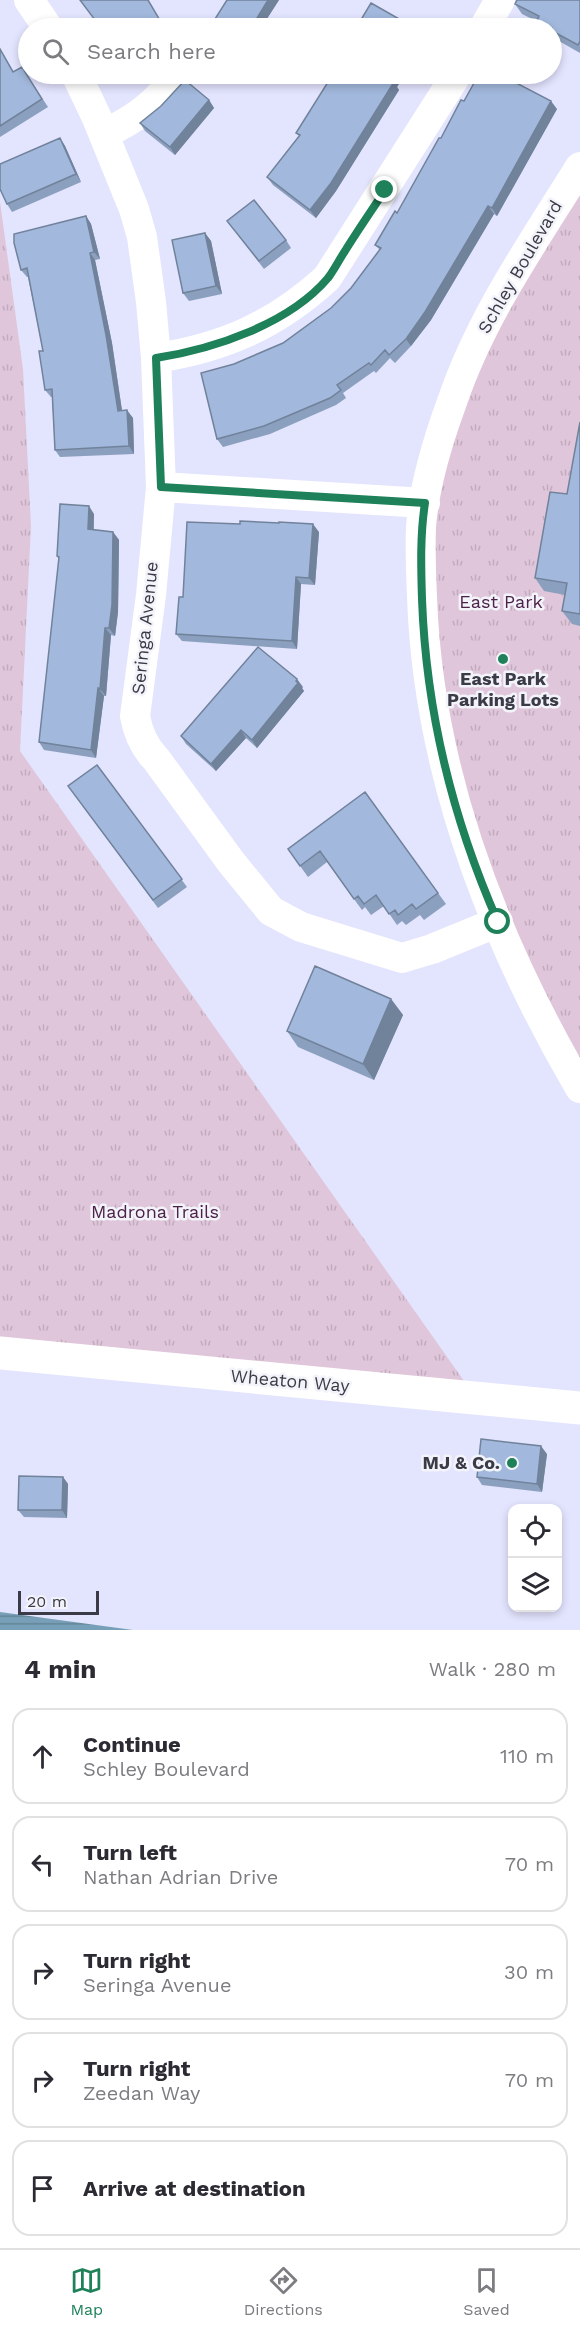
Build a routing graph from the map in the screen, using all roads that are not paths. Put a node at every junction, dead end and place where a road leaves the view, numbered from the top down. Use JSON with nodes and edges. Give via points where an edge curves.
{"nodes":[{"id":1,"x":29,"y":0,"type":"edge"},
{"id":2,"x":500,"y":0,"type":"edge"},
{"id":3,"x":41,"y":18,"type":"edge"},
{"id":4,"x":490,"y":18,"type":"edge"},
{"id":5,"x":81,"y":84,"type":"edge"},
{"id":6,"x":170,"y":84,"type":"edge"},
{"id":7,"x":451,"y":84,"type":"edge"},
{"id":8,"x":104,"y":134,"type":"junction"},
{"id":9,"x":580,"y":167,"type":"edge"},
{"id":10,"x":156,"y":358,"type":"junction"},
{"id":11,"x":161,"y":487,"type":"junction"},
{"id":12,"x":425,"y":503,"type":"junction"},
{"id":13,"x":498,"y":922,"type":"junction"},
{"id":14,"x":580,"y":1088,"type":"edge"},
{"id":15,"x":0,"y":1353,"type":"edge"},
{"id":16,"x":580,"y":1408,"type":"edge"}],
"edges":[{"from":1,"to":3,"type":"street"},
{"from":2,"to":4,"type":"street"},
{"from":5,"to":8,"type":"street","name":"Seringa Avenue"},
{"from":6,"to":8,"type":"street","via":[[150,108]]},
{"from":7,"to":10,"type":"street","via":[[327,278],[303,301],[272,321],[224,342]]},
{"from":8,"to":10,"type":"street","name":"Seringa Avenue","via":[[134,208],[141,237]]},
{"from":9,"to":12,"type":"street","name":"Schley Boulevard","via":[[485,323],[452,401]]},
{"from":10,"to":11,"type":"street","name":"Seringa Avenue"},
{"from":11,"to":12,"type":"street"},
{"from":11,"to":13,"type":"street","name":"Seringa Avenue","via":[[135,716],[137,728],[147,750],[231,862],[271,911],[301,927],[402,958]]},
{"from":12,"to":13,"type":"street","name":"Schley Boulevard","via":[[421,574],[429,689],[445,771]]},
{"from":13,"to":14,"type":"street","name":"Schley Boulevard"},
{"from":15,"to":16,"type":"main road","name":"Wheaton Way"}]}
